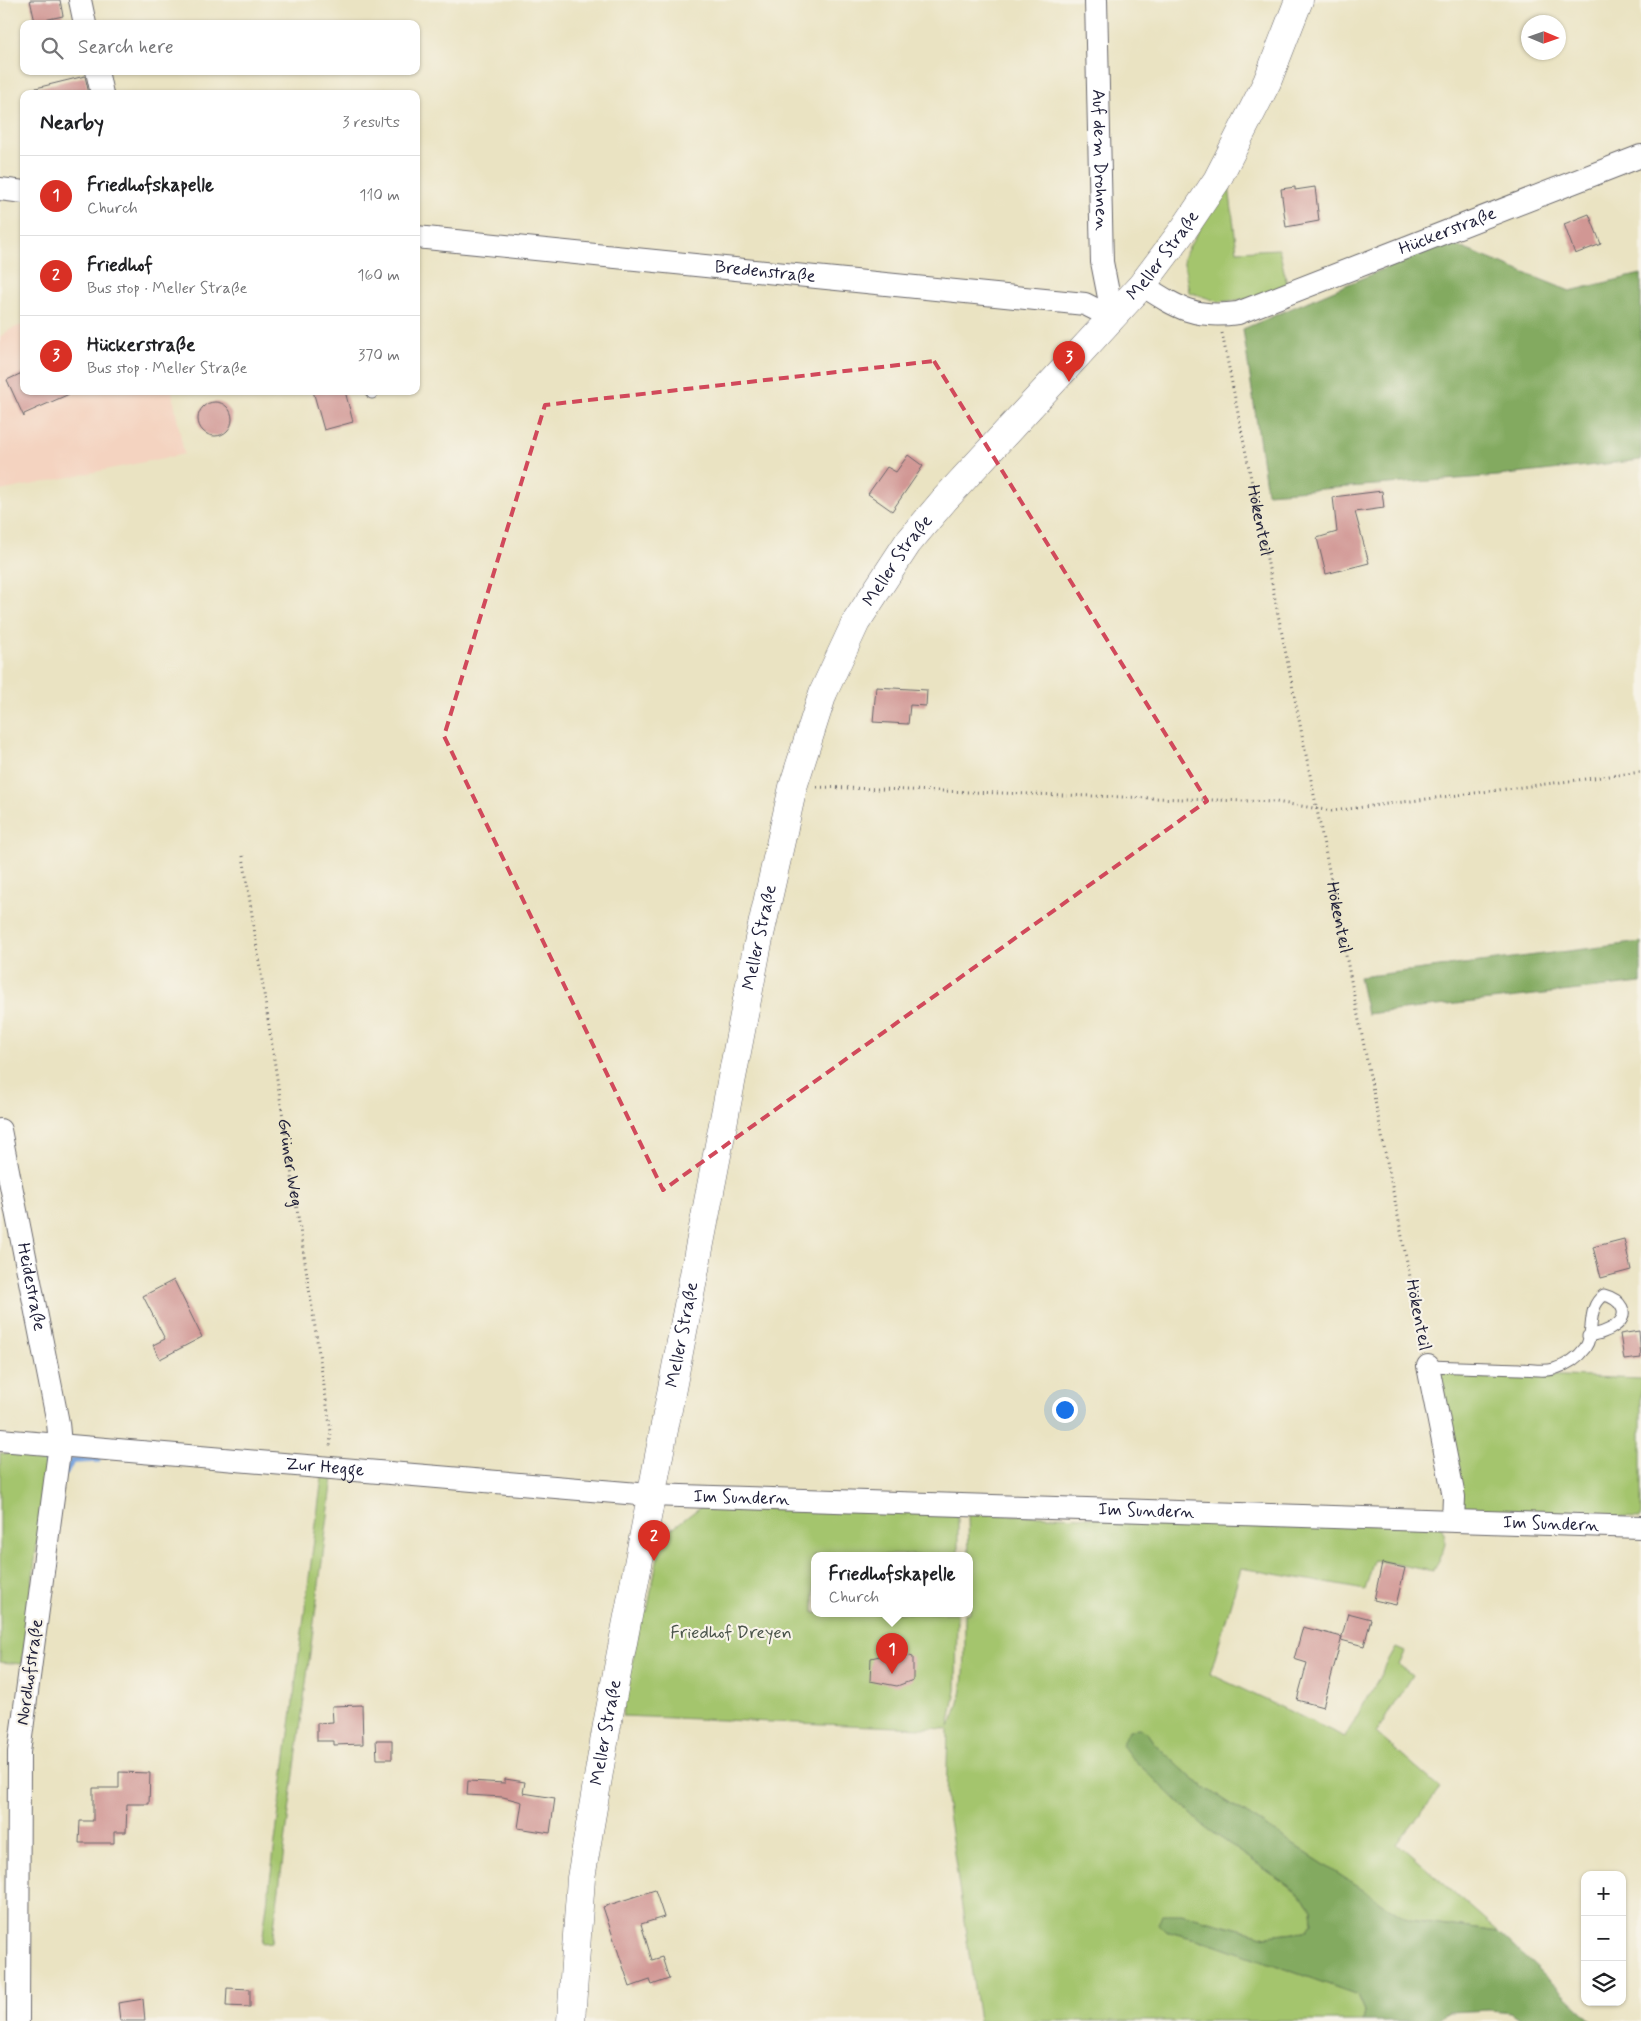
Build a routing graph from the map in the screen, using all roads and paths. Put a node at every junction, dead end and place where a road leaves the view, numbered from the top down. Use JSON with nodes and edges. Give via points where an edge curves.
{"nodes":[{"id":1,"x":80,"y":0,"type":"edge"},
{"id":2,"x":1096,"y":0,"type":"edge"},
{"id":3,"x":1299,"y":0,"type":"edge"},
{"id":4,"x":84,"y":20,"type":"edge"},
{"id":5,"x":98,"y":75,"type":"edge"},
{"id":6,"x":101,"y":90,"type":"edge"},
{"id":7,"x":1641,"y":156,"type":"edge"},
{"id":8,"x":0,"y":189,"type":"edge"},
{"id":9,"x":20,"y":192,"type":"edge"},
{"id":10,"x":420,"y":237,"type":"edge"},
{"id":11,"x":1142,"y":285,"type":"junction"},
{"id":12,"x":1216,"y":316,"type":"junction"},
{"id":13,"x":1112,"y":318,"type":"junction"},
{"id":14,"x":1641,"y":772,"type":"edge"},
{"id":15,"x":793,"y":787,"type":"junction"},
{"id":16,"x":1318,"y":808,"type":"junction"},
{"id":17,"x":243,"y":856,"type":"dead end"},
{"id":18,"x":0,"y":1130,"type":"edge"},
{"id":19,"x":1588,"y":1336,"type":"dead end"},
{"id":20,"x":1428,"y":1366,"type":"junction"},
{"id":21,"x":0,"y":1440,"type":"edge"},
{"id":22,"x":60,"y":1444,"type":"junction"},
{"id":23,"x":330,"y":1468,"type":"junction"},
{"id":24,"x":650,"y":1495,"type":"junction"},
{"id":25,"x":1453,"y":1520,"type":"junction"},
{"id":26,"x":1641,"y":1527,"type":"edge"},
{"id":27,"x":18,"y":2021,"type":"edge"},
{"id":28,"x":571,"y":2021,"type":"edge"}],
"edges":[{"from":1,"to":4,"type":"street"},
{"from":2,"to":13,"type":"street","name":"Auf dem Drohnen","via":[[1102,262]]},
{"from":3,"to":11,"type":"main road","name":"Meller Straße","via":[[1267,82],[1217,180]]},
{"from":5,"to":6,"type":"street"},
{"from":7,"to":12,"type":"street","name":"Hückerstraße","via":[[1238,313]]},
{"from":8,"to":9,"type":"street"},
{"from":10,"to":13,"type":"street","name":"Bredenstraße","via":[[1085,304]]},
{"from":11,"to":12,"type":"street","name":"Hückerstraße","via":[[1195,314]]},
{"from":11,"to":13,"type":"main road","name":"Meller Straße"},
{"from":12,"to":16,"type":"path","name":"Hökenteil","via":[[1228,354]]},
{"from":13,"to":15,"type":"main road","name":"Meller Straße","via":[[907,544],[856,622],[823,693]]},
{"from":14,"to":16,"type":"path","via":[[1332,811]]},
{"from":15,"to":16,"type":"path","via":[[1276,802]]},
{"from":15,"to":24,"type":"main road","name":"Meller Straße","via":[[757,948]]},
{"from":16,"to":20,"type":"path","name":"Hökenteil"},
{"from":17,"to":23,"type":"path","name":"Grüner Weg","via":[[331,1432]]},
{"from":18,"to":22,"type":"street","name":"Heidestraße"},
{"from":19,"to":20,"type":"lane","via":[[1586,1346],[1573,1361],[1552,1370]]},
{"from":20,"to":25,"type":"street","name":"Hökenteil","via":[[1454,1497]]},
{"from":21,"to":22,"type":"street","name":"Zur Hegge"},
{"from":22,"to":23,"type":"street","name":"Zur Hegge"},
{"from":22,"to":27,"type":"street","name":"Nordhofstraße","via":[[19,1752]]},
{"from":23,"to":24,"type":"street","name":"Zur Hegge"},
{"from":24,"to":25,"type":"street","name":"Im Sundern"},
{"from":24,"to":28,"type":"main road","name":"Meller Straße","via":[[606,1725],[581,1878]]},
{"from":25,"to":26,"type":"street","name":"Im Sundern"}]}
